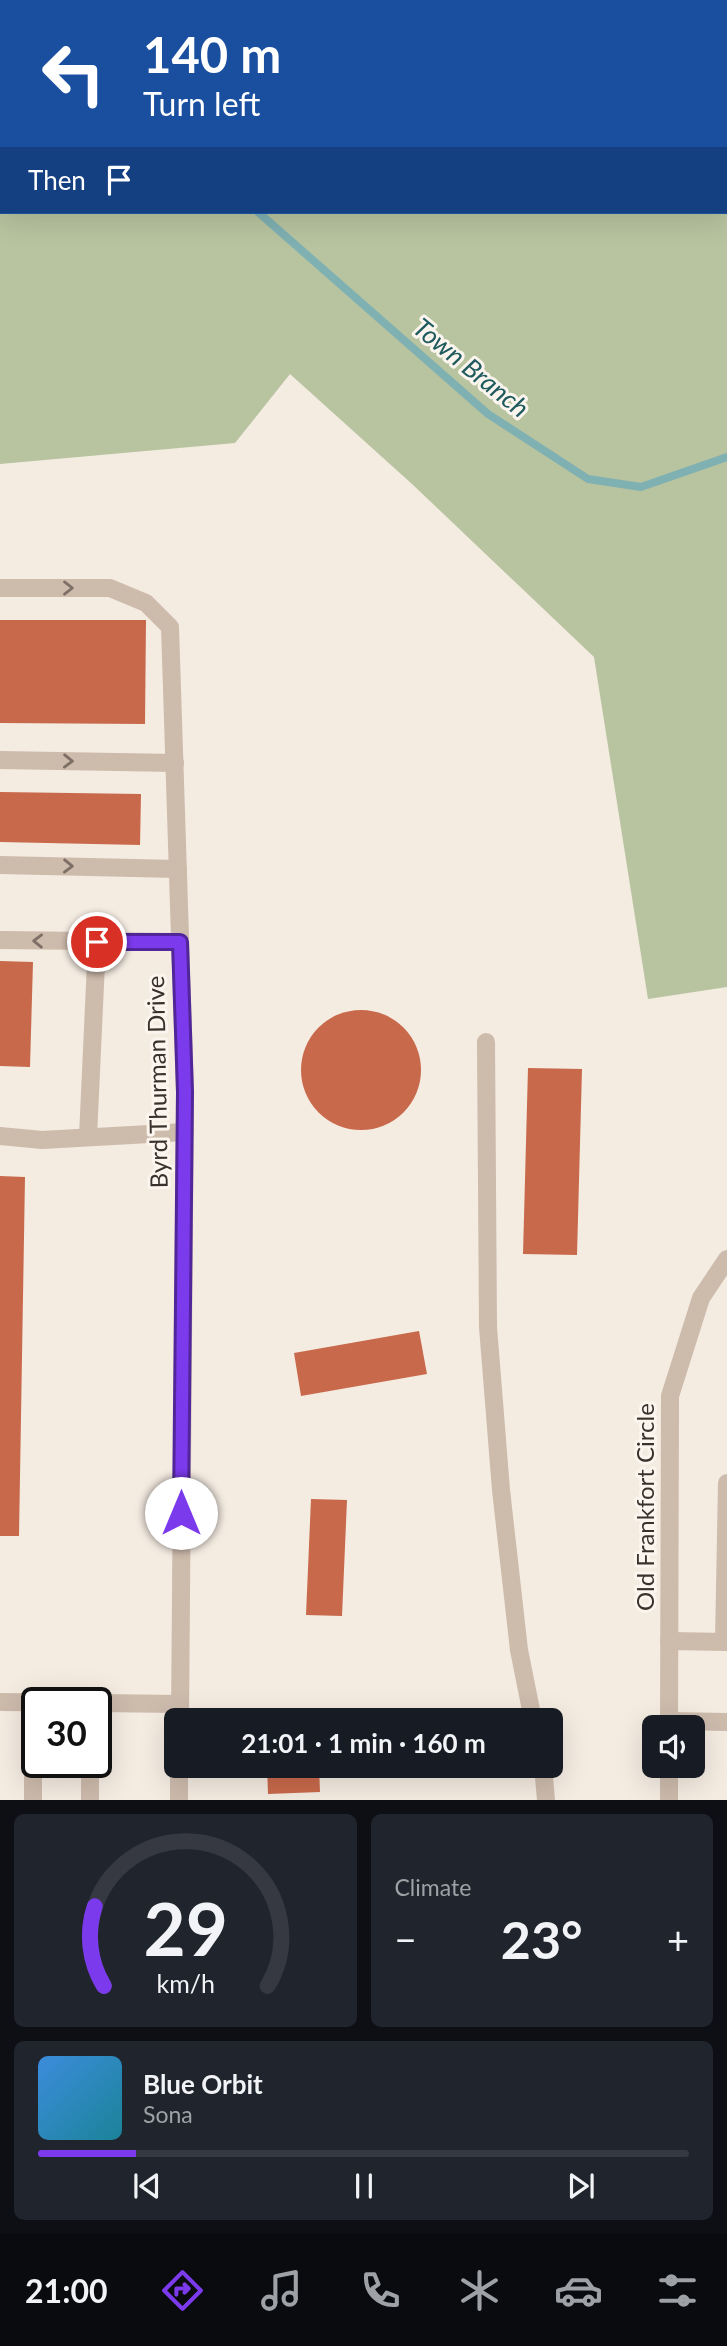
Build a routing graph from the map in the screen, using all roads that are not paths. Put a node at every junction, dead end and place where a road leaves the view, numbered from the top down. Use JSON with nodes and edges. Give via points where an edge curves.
{"nodes":[{"id":1,"x":0,"y":588,"type":"edge"},
{"id":2,"x":0,"y":760,"type":"edge"},
{"id":3,"x":175,"y":764,"type":"junction"},
{"id":4,"x":0,"y":865,"type":"edge"},
{"id":5,"x":178,"y":869,"type":"junction"},
{"id":6,"x":0,"y":940,"type":"edge"},
{"id":7,"x":97,"y":942,"type":"junction"},
{"id":8,"x":180,"y":942,"type":"junction"},
{"id":9,"x":486,"y":1042,"type":"dead end"},
{"id":10,"x":185,"y":1132,"type":"junction"},
{"id":11,"x":0,"y":1136,"type":"edge"},
{"id":12,"x":88,"y":1137,"type":"junction"},
{"id":13,"x":727,"y":1259,"type":"edge"},
{"id":14,"x":727,"y":1483,"type":"edge"},
{"id":15,"x":669,"y":1641,"type":"junction"},
{"id":16,"x":726,"y":1642,"type":"edge"},
{"id":17,"x":0,"y":1702,"type":"edge"},
{"id":18,"x":21,"y":1702,"type":"edge"},
{"id":19,"x":112,"y":1705,"type":"edge"},
{"id":20,"x":180,"y":1708,"type":"edge"},
{"id":21,"x":531,"y":1708,"type":"edge"},
{"id":22,"x":164,"y":1710,"type":"edge"},
{"id":23,"x":669,"y":1715,"type":"edge"},
{"id":24,"x":727,"y":1722,"type":"edge"},
{"id":25,"x":705,"y":1723,"type":"edge"},
{"id":26,"x":33,"y":1778,"type":"edge"},
{"id":27,"x":90,"y":1778,"type":"edge"},
{"id":28,"x":179,"y":1778,"type":"edge"},
{"id":29,"x":544,"y":1778,"type":"edge"},
{"id":30,"x":33,"y":1800,"type":"edge"},
{"id":31,"x":90,"y":1800,"type":"edge"},
{"id":32,"x":179,"y":1800,"type":"edge"},
{"id":33,"x":546,"y":1800,"type":"edge"}],
"edges":[{"from":1,"to":3,"type":"street","name":"Byrd Thurman Drive","one_way":true,"via":[[110,589],[146,603],[170,627]]},
{"from":2,"to":3,"type":"street","one_way":true},
{"from":3,"to":5,"type":"street","name":"Byrd Thurman Drive"},
{"from":4,"to":5,"type":"street","one_way":true},
{"from":5,"to":8,"type":"street","name":"Byrd Thurman Drive"},
{"from":7,"to":6,"type":"street","one_way":true},
{"from":7,"to":8,"type":"street"},
{"from":7,"to":12,"type":"street"},
{"from":8,"to":10,"type":"street","name":"Byrd Thurman Drive"},
{"from":9,"to":21,"type":"street","via":[[488,1327],[517,1637]]},
{"from":10,"to":12,"type":"street"},
{"from":10,"to":20,"type":"street","name":"Byrd Thurman Drive"},
{"from":11,"to":12,"type":"street","via":[[42,1140]]},
{"from":13,"to":15,"type":"street","name":"Old Frankfort Circle","via":[[701,1298],[670,1396]]},
{"from":14,"to":16,"type":"street"},
{"from":15,"to":16,"type":"street"},
{"from":15,"to":23,"type":"street","name":"Old Frankfort Circle"},
{"from":17,"to":18,"type":"street"},
{"from":19,"to":22,"type":"street"},
{"from":24,"to":25,"type":"street"},
{"from":26,"to":30,"type":"street"},
{"from":27,"to":31,"type":"street"},
{"from":28,"to":32,"type":"street"},
{"from":29,"to":33,"type":"street"}]}
